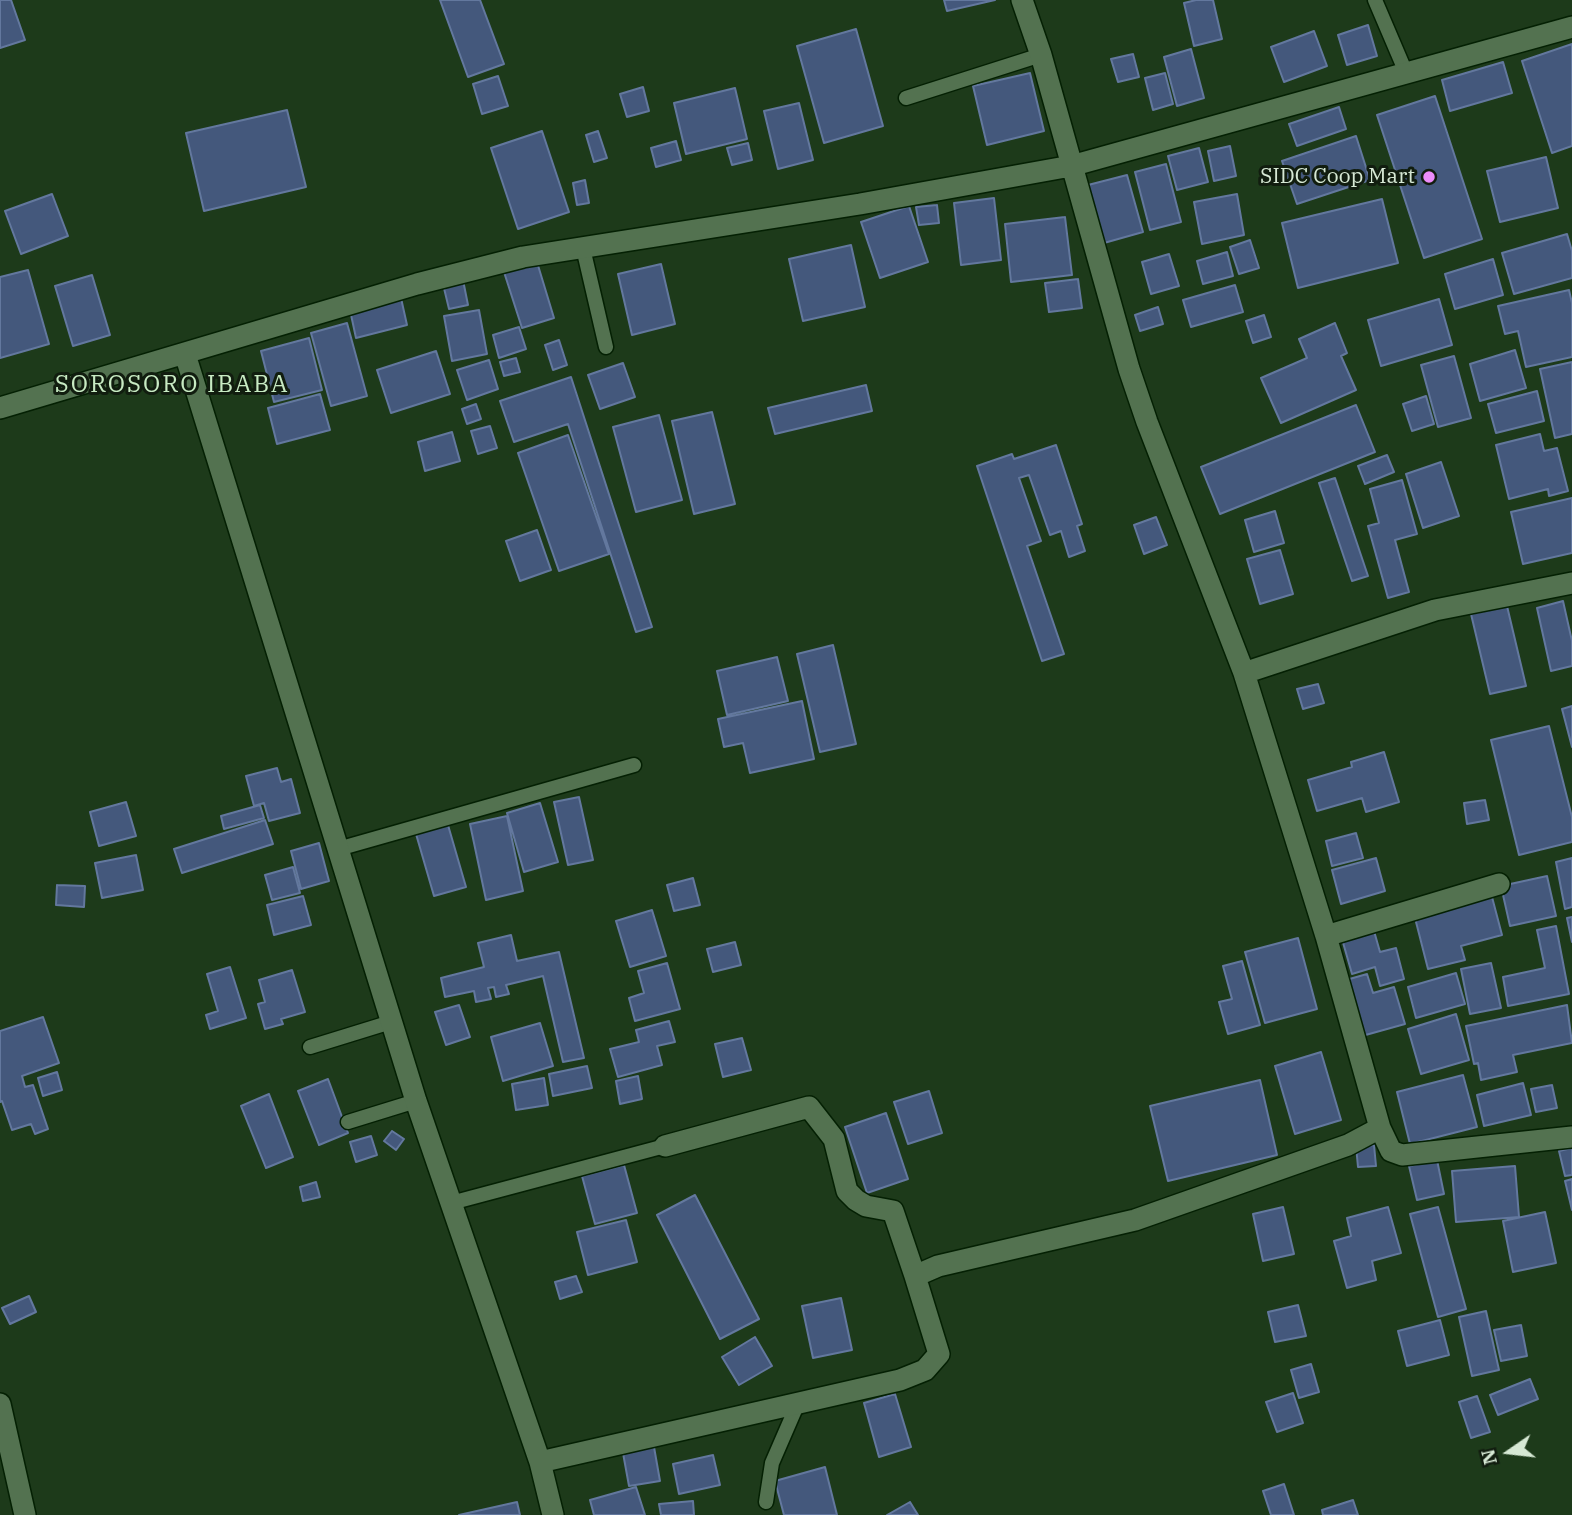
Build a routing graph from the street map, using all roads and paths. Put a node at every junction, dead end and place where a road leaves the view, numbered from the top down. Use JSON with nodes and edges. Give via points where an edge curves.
{"nodes":[{"id":1,"x":1022,"y":0,"type":"edge"},
{"id":2,"x":1375,"y":0,"type":"edge"},
{"id":3,"x":1572,"y":27,"type":"edge"},
{"id":4,"x":1041,"y":55,"type":"junction"},
{"id":5,"x":1407,"y":75,"type":"junction"},
{"id":6,"x":906,"y":98,"type":"dead end"},
{"id":7,"x":1071,"y":166,"type":"junction"},
{"id":8,"x":583,"y":248,"type":"junction"},
{"id":9,"x":606,"y":348,"type":"dead end"},
{"id":10,"x":185,"y":354,"type":"junction"},
{"id":11,"x":0,"y":408,"type":"edge"},
{"id":12,"x":1572,"y":583,"type":"edge"},
{"id":13,"x":1244,"y":673,"type":"junction"},
{"id":14,"x":634,"y":765,"type":"dead end"},
{"id":15,"x":338,"y":849,"type":"junction"},
{"id":16,"x":1499,"y":884,"type":"dead end"},
{"id":17,"x":1326,"y":936,"type":"junction"},
{"id":18,"x":391,"y":1022,"type":"junction"},
{"id":19,"x":310,"y":1047,"type":"dead end"},
{"id":20,"x":416,"y":1101,"type":"junction"},
{"id":21,"x":348,"y":1122,"type":"dead end"},
{"id":22,"x":1380,"y":1128,"type":"junction"},
{"id":23,"x":1572,"y":1137,"type":"edge"},
{"id":24,"x":665,"y":1146,"type":"joint"},
{"id":25,"x":451,"y":1203,"type":"junction"},
{"id":26,"x":915,"y":1276,"type":"junction"},
{"id":27,"x":799,"y":1403,"type":"junction"},
{"id":28,"x":0,"y":1404,"type":"edge"},
{"id":29,"x":540,"y":1462,"type":"junction"},
{"id":30,"x":766,"y":1502,"type":"dead end"},
{"id":31,"x":25,"y":1515,"type":"edge"},
{"id":32,"x":553,"y":1515,"type":"edge"}],
"edges":[{"from":1,"to":4,"type":"street"},
{"from":2,"to":5,"type":"lane"},
{"from":3,"to":5,"type":"street"},
{"from":4,"to":6,"type":"lane"},
{"from":4,"to":7,"type":"street"},
{"from":5,"to":7,"type":"street"},
{"from":7,"to":8,"type":"street"},
{"from":7,"to":13,"type":"street","via":[[1147,422]]},
{"from":8,"to":9,"type":"lane"},
{"from":8,"to":10,"type":"street","via":[[523,257],[417,284]]},
{"from":10,"to":11,"type":"street"},
{"from":10,"to":15,"type":"street"},
{"from":12,"to":13,"type":"street","via":[[1435,610]]},
{"from":13,"to":17,"type":"street"},
{"from":14,"to":15,"type":"lane"},
{"from":15,"to":18,"type":"street"},
{"from":16,"to":17,"type":"street"},
{"from":17,"to":22,"type":"street"},
{"from":18,"to":19,"type":"lane"},
{"from":18,"to":20,"type":"street"},
{"from":20,"to":21,"type":"lane"},
{"from":20,"to":25,"type":"street"},
{"from":22,"to":23,"type":"street","via":[[1391,1151],[1402,1155]]},
{"from":22,"to":26,"type":"street","via":[[1348,1145],[1135,1220],[938,1266]]},
{"from":24,"to":25,"type":"lane"},
{"from":24,"to":26,"type":"street","via":[[809,1107],[834,1139],[847,1191],[866,1206],[894,1211]]},
{"from":25,"to":29,"type":"street"},
{"from":26,"to":27,"type":"street","via":[[939,1354],[925,1370]]},
{"from":27,"to":29,"type":"street"},
{"from":27,"to":30,"type":"lane","via":[[772,1463]]},
{"from":28,"to":31,"type":"street"},
{"from":29,"to":32,"type":"street"}]}
